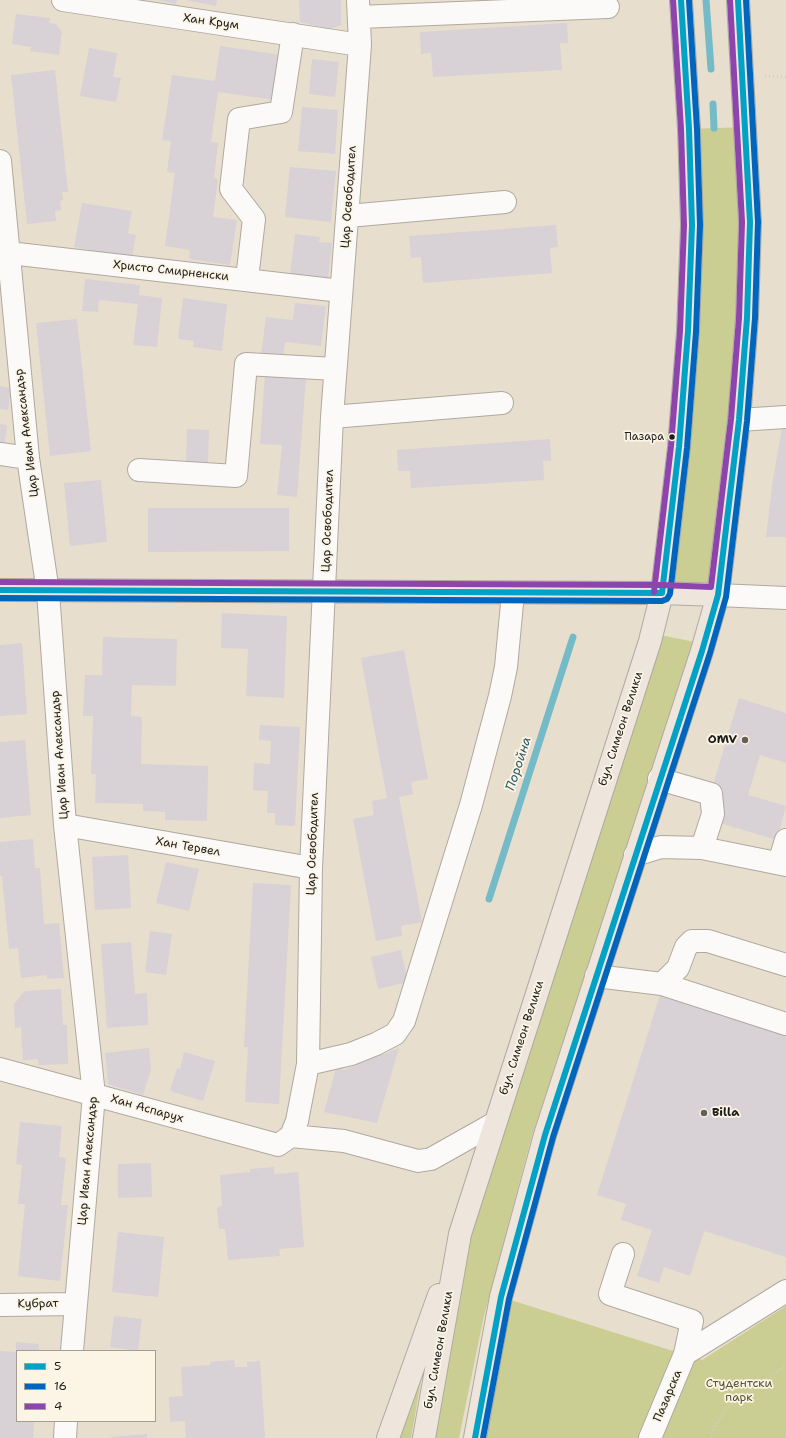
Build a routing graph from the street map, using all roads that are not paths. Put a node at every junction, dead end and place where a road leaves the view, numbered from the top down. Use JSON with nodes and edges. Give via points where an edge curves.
{"nodes":[{"id":1,"x":63,"y":0,"type":"edge"},
{"id":2,"x":681,"y":0,"type":"edge"},
{"id":3,"x":750,"y":0,"type":"edge"},
{"id":4,"x":411,"y":7,"type":"edge"},
{"id":5,"x":608,"y":7,"type":"dead end"},
{"id":6,"x":358,"y":8,"type":"edge"},
{"id":7,"x":739,"y":10,"type":"edge"},
{"id":8,"x":293,"y":34,"type":"junction"},
{"id":9,"x":360,"y":46,"type":"junction"},
{"id":10,"x":0,"y":160,"type":"edge"},
{"id":11,"x":505,"y":202,"type":"dead end"},
{"id":12,"x":348,"y":216,"type":"junction"},
{"id":13,"x":4,"y":252,"type":"edge"},
{"id":14,"x":246,"y":280,"type":"junction"},
{"id":15,"x":341,"y":291,"type":"junction"},
{"id":16,"x":335,"y":369,"type":"junction"},
{"id":17,"x":502,"y":403,"type":"dead end"},
{"id":18,"x":332,"y":417,"type":"junction"},
{"id":19,"x":786,"y":417,"type":"edge"},
{"id":20,"x":739,"y":420,"type":"junction"},
{"id":21,"x":0,"y":454,"type":"edge"},
{"id":22,"x":28,"y":458,"type":"junction"},
{"id":23,"x":139,"y":470,"type":"dead end"},
{"id":24,"x":0,"y":590,"type":"edge"},
{"id":25,"x":48,"y":592,"type":"junction"},
{"id":26,"x":325,"y":593,"type":"junction"},
{"id":27,"x":513,"y":593,"type":"junction"},
{"id":28,"x":662,"y":593,"type":"junction"},
{"id":29,"x":718,"y":595,"type":"junction"},
{"id":30,"x":786,"y":598,"type":"edge"},
{"id":31,"x":659,"y":779,"type":"junction"},
{"id":32,"x":65,"y":826,"type":"junction"},
{"id":33,"x":786,"y":840,"type":"edge"},
{"id":34,"x":702,"y":848,"type":"junction"},
{"id":35,"x":635,"y":855,"type":"junction"},
{"id":36,"x":782,"y":864,"type":"edge"},
{"id":37,"x":311,"y":868,"type":"junction"},
{"id":38,"x":786,"y":966,"type":"edge"},
{"id":39,"x":596,"y":976,"type":"junction"},
{"id":40,"x":662,"y":984,"type":"junction"},
{"id":41,"x":786,"y":1024,"type":"edge"},
{"id":42,"x":308,"y":1064,"type":"junction"},
{"id":43,"x":0,"y":1069,"type":"edge"},
{"id":44,"x":94,"y":1095,"type":"junction"},
{"id":45,"x":495,"y":1123,"type":"junction"},
{"id":46,"x":291,"y":1136,"type":"junction"},
{"id":47,"x":460,"y":1234,"type":"junction"},
{"id":48,"x":623,"y":1254,"type":"dead end"},
{"id":49,"x":786,"y":1291,"type":"edge"},
{"id":50,"x":76,"y":1304,"type":"junction"},
{"id":51,"x":0,"y":1305,"type":"edge"},
{"id":52,"x":72,"y":1350,"type":"edge"},
{"id":53,"x":685,"y":1354,"type":"junction"},
{"id":54,"x":66,"y":1422,"type":"edge"},
{"id":55,"x":474,"y":1434,"type":"edge"},
{"id":56,"x":65,"y":1438,"type":"edge"},
{"id":57,"x":388,"y":1438,"type":"edge"},
{"id":58,"x":424,"y":1438,"type":"edge"},
{"id":59,"x":650,"y":1438,"type":"edge"}],
"edges":[{"from":1,"to":8,"type":"street","name":"Хан Крум"},
{"from":2,"to":28,"type":"main road","name":"бул. Симеон Велики","via":[[692,225],[688,331],[679,447]]},
{"from":3,"to":7,"type":"street"},
{"from":4,"to":5,"type":"street","via":[[460,14]]},
{"from":4,"to":6,"type":"street"},
{"from":6,"to":9,"type":"street","name":"Цар Освободител"},
{"from":7,"to":20,"type":"main road","via":[[750,222],[747,318]]},
{"from":8,"to":9,"type":"street","name":"Хан Крум"},
{"from":8,"to":14,"type":"street","via":[[281,112],[239,119],[231,189],[254,219]]},
{"from":9,"to":12,"type":"street","name":"Цар Освободител"},
{"from":10,"to":13,"type":"street","name":"Цар Иван Александър"},
{"from":11,"to":12,"type":"street"},
{"from":12,"to":15,"type":"street","name":"Цар Освободител"},
{"from":13,"to":14,"type":"street","name":"Христо Смирненски"},
{"from":13,"to":22,"type":"street","name":"Цар Иван Александър"},
{"from":14,"to":15,"type":"street","name":"Христо Смирненски"},
{"from":15,"to":16,"type":"street","name":"Цар Освободител"},
{"from":16,"to":18,"type":"street","name":"Цар Освободител"},
{"from":16,"to":23,"type":"street","via":[[246,364],[236,476]]},
{"from":17,"to":18,"type":"street"},
{"from":18,"to":26,"type":"street","name":"Цар Освободител"},
{"from":19,"to":20,"type":"street"},
{"from":20,"to":29,"type":"main road"},
{"from":21,"to":22,"type":"street"},
{"from":22,"to":25,"type":"street","name":"Цар Иван Александър"},
{"from":24,"to":25,"type":"main road"},
{"from":25,"to":26,"type":"main road"},
{"from":25,"to":32,"type":"street","name":"Цар Иван Александър"},
{"from":26,"to":27,"type":"main road"},
{"from":26,"to":37,"type":"street","name":"Цар Освободител"},
{"from":27,"to":28,"type":"main road"},
{"from":27,"to":42,"type":"street","via":[[506,667],[500,696],[471,805],[404,1021],[395,1034],[376,1044],[350,1054]]},
{"from":28,"to":29,"type":"main road"},
{"from":28,"to":45,"type":"main road","name":"бул. Симеон Велики","via":[[650,641]]},
{"from":29,"to":30,"type":"street"},
{"from":29,"to":31,"type":"main road"},
{"from":31,"to":34,"type":"street","via":[[711,794],[713,814]]},
{"from":31,"to":35,"type":"main road"},
{"from":32,"to":37,"type":"street","name":"Хан Тервел"},
{"from":32,"to":44,"type":"street","name":"Цар Иван Александър"},
{"from":33,"to":36,"type":"street"},
{"from":34,"to":35,"type":"street","via":[[661,847]]},
{"from":34,"to":36,"type":"street"},
{"from":35,"to":39,"type":"main road"},
{"from":37,"to":42,"type":"street","name":"Цар Освободител"},
{"from":38,"to":40,"type":"street","via":[[708,941],[692,940],[686,947],[678,968]]},
{"from":39,"to":40,"type":"street"},
{"from":39,"to":55,"type":"main road","via":[[545,1135],[501,1297]]},
{"from":40,"to":41,"type":"street"},
{"from":42,"to":46,"type":"street","name":"Цар Освободител","via":[[297,1121]]},
{"from":43,"to":44,"type":"street","name":"Хан Аспарух"},
{"from":44,"to":46,"type":"street","name":"Хан Аспарух","via":[[278,1145]]},
{"from":44,"to":50,"type":"street","name":"Цар Иван Александър"},
{"from":45,"to":46,"type":"street","via":[[431,1159],[418,1161],[344,1141]]},
{"from":45,"to":47,"type":"main road","name":"бул. Симеон Велики"},
{"from":47,"to":57,"type":"main road"},
{"from":47,"to":58,"type":"main road","name":"бул. Симеон Велики"},
{"from":48,"to":53,"type":"street","name":"Пазарска","via":[[610,1294],[692,1321]]},
{"from":49,"to":53,"type":"street"},
{"from":50,"to":51,"type":"street","name":"Кубрат"},
{"from":50,"to":52,"type":"street","name":"Цар Иван Александър"},
{"from":53,"to":59,"type":"street","name":"Пазарска"},
{"from":54,"to":56,"type":"street"}]}
